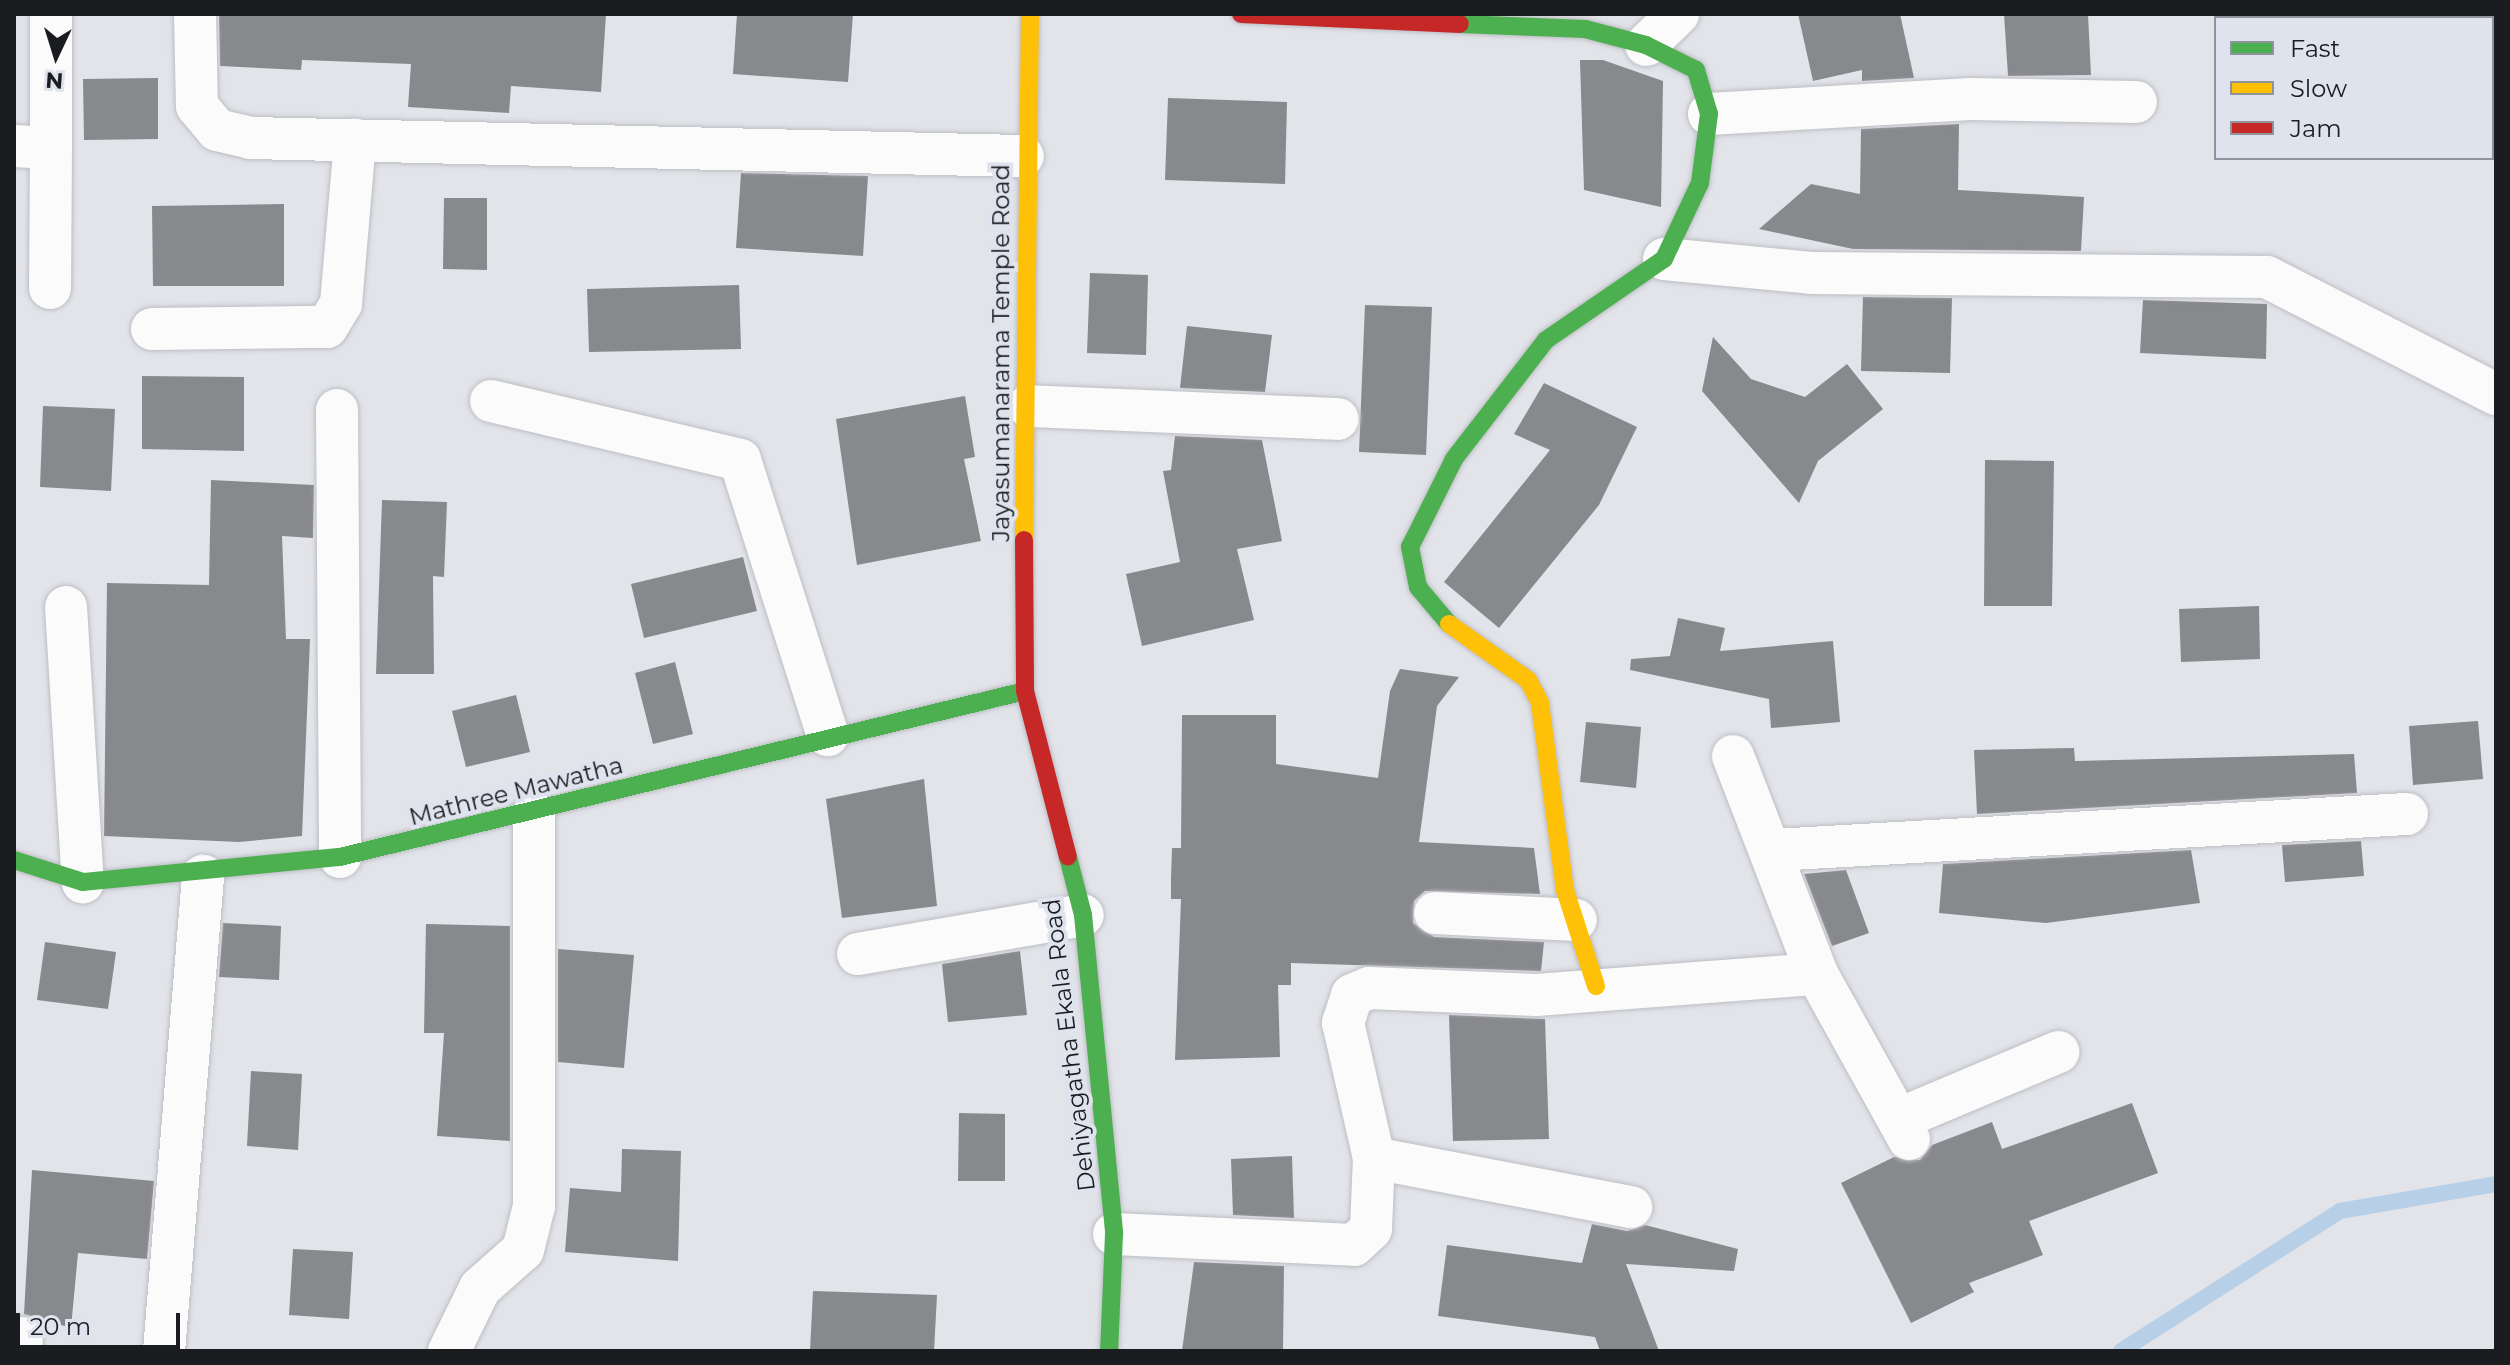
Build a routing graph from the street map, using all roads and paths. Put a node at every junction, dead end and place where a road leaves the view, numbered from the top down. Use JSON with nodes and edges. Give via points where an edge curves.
{"nodes":[{"id":1,"x":51,"y":14,"type":"edge"},
{"id":2,"x":195,"y":14,"type":"edge"},
{"id":3,"x":1030,"y":14,"type":"edge"},
{"id":4,"x":1241,"y":14,"type":"edge"},
{"id":5,"x":1678,"y":14,"type":"edge"},
{"id":6,"x":1646,"y":45,"type":"junction"},
{"id":7,"x":2136,"y":102,"type":"dead end"},
{"id":8,"x":1709,"y":114,"type":"junction"},
{"id":9,"x":355,"y":140,"type":"junction"},
{"id":10,"x":33,"y":147,"type":"edge"},
{"id":11,"x":1023,"y":156,"type":"junction"},
{"id":12,"x":1664,"y":259,"type":"junction"},
{"id":13,"x":50,"y":288,"type":"dead end"},
{"id":14,"x":152,"y":329,"type":"dead end"},
{"id":15,"x":2496,"y":394,"type":"edge"},
{"id":16,"x":491,"y":401,"type":"dead end"},
{"id":17,"x":1028,"y":406,"type":"junction"},
{"id":18,"x":337,"y":410,"type":"dead end"},
{"id":19,"x":1338,"y":419,"type":"dead end"},
{"id":20,"x":66,"y":607,"type":"dead end"},
{"id":21,"x":1025,"y":691,"type":"junction"},
{"id":22,"x":828,"y":735,"type":"junction"},
{"id":23,"x":1733,"y":756,"type":"dead end"},
{"id":24,"x":534,"y":813,"type":"junction"},
{"id":25,"x":2407,"y":814,"type":"dead end"},
{"id":26,"x":1774,"y":850,"type":"junction"},
{"id":27,"x":340,"y":857,"type":"junction"},
{"id":28,"x":14,"y":860,"type":"edge"},
{"id":29,"x":203,"y":876,"type":"junction"},
{"id":30,"x":83,"y":882,"type":"junction"},
{"id":31,"x":1435,"y":913,"type":"dead end"},
{"id":32,"x":1083,"y":915,"type":"junction"},
{"id":33,"x":1576,"y":920,"type":"junction"},
{"id":34,"x":858,"y":954,"type":"dead end"},
{"id":35,"x":1817,"y":974,"type":"junction"},
{"id":36,"x":1596,"y":986,"type":"junction"},
{"id":37,"x":2058,"y":1052,"type":"dead end"},
{"id":38,"x":1374,"y":1158,"type":"junction"},
{"id":39,"x":1631,"y":1207,"type":"dead end"},
{"id":40,"x":1114,"y":1234,"type":"junction"},
{"id":41,"x":164,"y":1351,"type":"edge"},
{"id":42,"x":449,"y":1351,"type":"edge"},
{"id":43,"x":1109,"y":1351,"type":"edge"}],
"edges":[{"from":1,"to":10,"type":"street"},
{"from":2,"to":9,"type":"street","via":[[197,106],[217,130]]},
{"from":3,"to":11,"type":"street","name":"Jayasumanarama Temple Road"},
{"from":4,"to":6,"type":"street","via":[[1585,29]]},
{"from":5,"to":6,"type":"street"},
{"from":6,"to":8,"type":"street","via":[[1696,70]]},
{"from":7,"to":8,"type":"street","via":[[1971,99]]},
{"from":8,"to":12,"type":"street","via":[[1700,183]]},
{"from":9,"to":11,"type":"street"},
{"from":9,"to":14,"type":"street","via":[[341,304],[327,327]]},
{"from":10,"to":13,"type":"street"},
{"from":11,"to":17,"type":"street","name":"Jayasumanarama Temple Road"},
{"from":12,"to":15,"type":"street","via":[[1811,273],[2267,277]]},
{"from":12,"to":33,"type":"street","via":[[1546,340],[1454,459],[1410,547],[1418,587],[1434,613],[1528,680],[1540,703]]},
{"from":16,"to":22,"type":"street","via":[[740,460]]},
{"from":17,"to":19,"type":"street"},
{"from":17,"to":21,"type":"street","name":"Jayasumanarama Temple Road"},
{"from":18,"to":27,"type":"street"},
{"from":20,"to":30,"type":"street"},
{"from":21,"to":22,"type":"street","name":"Mathree Mawatha"},
{"from":21,"to":32,"type":"street","name":"Dehiyagatha Ekala Road"},
{"from":22,"to":24,"type":"street","name":"Mathree Mawatha"},
{"from":23,"to":26,"type":"street"},
{"from":24,"to":27,"type":"street","name":"Mathree Mawatha"},
{"from":24,"to":42,"type":"street","via":[[534,1206],[523,1250],[480,1288]]},
{"from":25,"to":26,"type":"street"},
{"from":26,"to":35,"type":"street"},
{"from":27,"to":29,"type":"street","name":"Mathree Mawatha"},
{"from":28,"to":30,"type":"street","name":"Mathree Mawatha"},
{"from":29,"to":30,"type":"street","name":"Mathree Mawatha"},
{"from":29,"to":41,"type":"street"},
{"from":31,"to":33,"type":"street"},
{"from":32,"to":34,"type":"street"},
{"from":32,"to":40,"type":"street","name":"Dehiyagatha Ekala Road"},
{"from":33,"to":36,"type":"street"},
{"from":35,"to":36,"type":"street"},
{"from":35,"to":37,"type":"street","via":[[1904,1129]]},
{"from":36,"to":38,"type":"street","via":[[1536,995],[1369,988],[1352,995],[1343,1023]]},
{"from":38,"to":39,"type":"street"},
{"from":38,"to":40,"type":"street","via":[[1371,1229],[1354,1245]]},
{"from":40,"to":43,"type":"street","name":"Dehiyagatha Ekala Road"}]}
